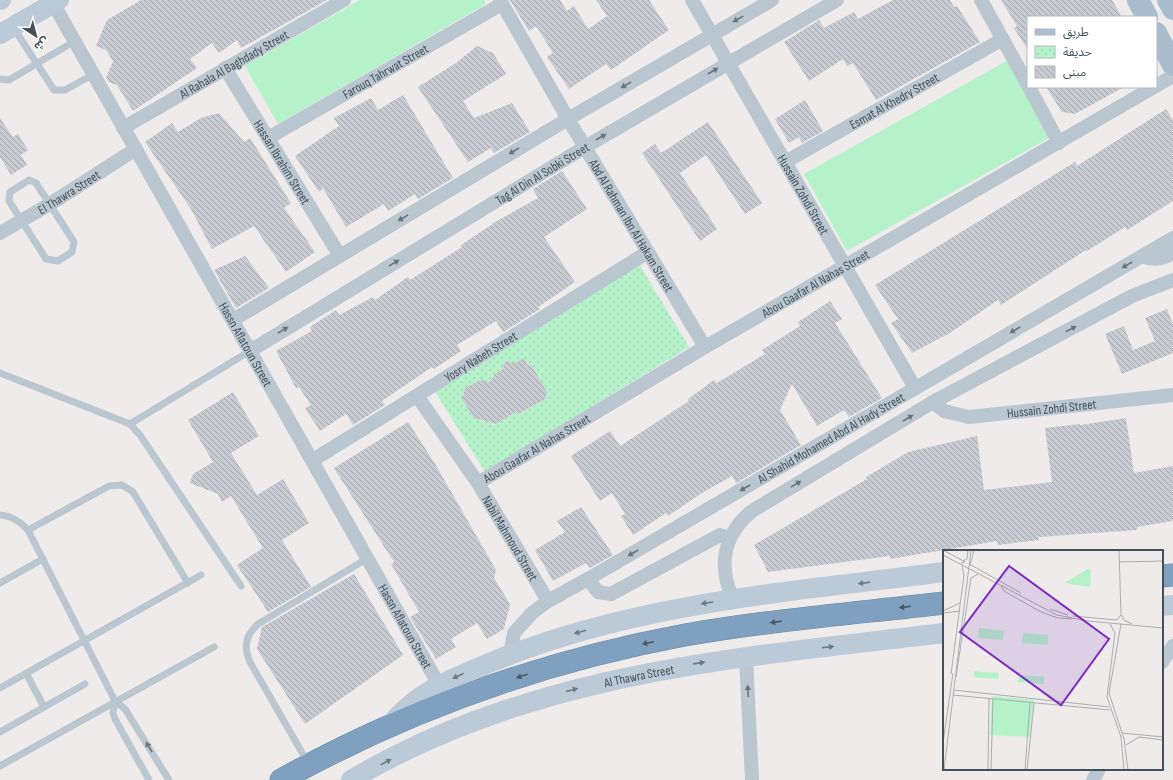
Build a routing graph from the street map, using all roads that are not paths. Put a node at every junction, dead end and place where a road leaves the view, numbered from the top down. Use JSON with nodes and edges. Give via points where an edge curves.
{"nodes":[{"id":1,"x":344,"y":0,"type":"edge"},
{"id":2,"x":692,"y":0,"type":"edge"},
{"id":3,"x":772,"y":0,"type":"edge"},
{"id":4,"x":837,"y":0,"type":"edge"},
{"id":5,"x":981,"y":0,"type":"edge"},
{"id":6,"x":1138,"y":0,"type":"edge"},
{"id":7,"x":1168,"y":0,"type":"edge"},
{"id":8,"x":501,"y":2,"type":"edge"},
{"id":9,"x":45,"y":4,"type":"edge"},
{"id":10,"x":1173,"y":9,"type":"edge"},
{"id":11,"x":1146,"y":16,"type":"edge"},
{"id":12,"x":6,"y":31,"type":"edge"},
{"id":13,"x":712,"y":34,"type":"junction"},
{"id":14,"x":1157,"y":35,"type":"edge"},
{"id":15,"x":1003,"y":39,"type":"junction"},
{"id":16,"x":75,"y":41,"type":"junction"},
{"id":17,"x":728,"y":63,"type":"junction"},
{"id":18,"x":35,"y":64,"type":"junction"},
{"id":19,"x":1173,"y":65,"type":"edge"},
{"id":20,"x":225,"y":68,"type":"junction"},
{"id":21,"x":94,"y":74,"type":"junction"},
{"id":22,"x":1173,"y":76,"type":"edge"},
{"id":23,"x":0,"y":79,"type":"edge"},
{"id":24,"x":1027,"y":84,"type":"edge"},
{"id":25,"x":1157,"y":85,"type":"edge"},
{"id":26,"x":1029,"y":88,"type":"edge"},
{"id":27,"x":1152,"y":88,"type":"edge"},
{"id":28,"x":568,"y":119,"type":"junction"},
{"id":29,"x":123,"y":128,"type":"junction"},
{"id":30,"x":268,"y":138,"type":"junction"},
{"id":31,"x":1059,"y":143,"type":"junction"},
{"id":32,"x":585,"y":147,"type":"junction"},
{"id":33,"x":136,"y":148,"type":"junction"},
{"id":34,"x":785,"y":162,"type":"junction"},
{"id":35,"x":50,"y":204,"type":"junction"},
{"id":36,"x":21,"y":220,"type":"junction"},
{"id":37,"x":0,"y":233,"type":"edge"},
{"id":38,"x":1173,"y":238,"type":"edge"},
{"id":39,"x":648,"y":252,"type":"junction"},
{"id":40,"x":1173,"y":253,"type":"edge"},
{"id":41,"x":340,"y":256,"type":"junction"},
{"id":42,"x":1142,"y":256,"type":"junction"},
{"id":43,"x":845,"y":265,"type":"junction"},
{"id":44,"x":1173,"y":272,"type":"edge"},
{"id":45,"x":1173,"y":280,"type":"edge"},
{"id":46,"x":1158,"y":286,"type":"junction"},
{"id":47,"x":233,"y":320,"type":"junction"},
{"id":48,"x":705,"y":347,"type":"junction"},
{"id":49,"x":250,"y":351,"type":"junction"},
{"id":50,"x":0,"y":373,"type":"edge"},
{"id":51,"x":915,"y":388,"type":"junction"},
{"id":52,"x":1173,"y":395,"type":"edge"},
{"id":53,"x":417,"y":396,"type":"junction"},
{"id":54,"x":933,"y":402,"type":"junction"},
{"id":55,"x":130,"y":424,"type":"junction"},
{"id":56,"x":313,"y":460,"type":"junction"},
{"id":57,"x":478,"y":483,"type":"junction"},
{"id":58,"x":0,"y":515,"type":"edge"},
{"id":59,"x":28,"y":530,"type":"junction"},
{"id":60,"x":728,"y":542,"type":"junction"},
{"id":61,"x":368,"y":558,"type":"junction"},
{"id":62,"x":43,"y":559,"type":"junction"},
{"id":63,"x":943,"y":572,"type":"edge"},
{"id":64,"x":1173,"y":575,"type":"edge"},
{"id":65,"x":201,"y":576,"type":"dead end"},
{"id":66,"x":1163,"y":576,"type":"edge"},
{"id":67,"x":588,"y":580,"type":"junction"},
{"id":68,"x":188,"y":583,"type":"junction"},
{"id":69,"x":0,"y":584,"type":"edge"},
{"id":70,"x":241,"y":586,"type":"dead end"},
{"id":71,"x":733,"y":600,"type":"junction"},
{"id":72,"x":548,"y":601,"type":"junction"},
{"id":73,"x":943,"y":603,"type":"edge"},
{"id":74,"x":1173,"y":605,"type":"edge"},
{"id":75,"x":1163,"y":606,"type":"edge"},
{"id":76,"x":943,"y":633,"type":"edge"},
{"id":77,"x":85,"y":641,"type":"junction"},
{"id":78,"x":1173,"y":646,"type":"edge"},
{"id":79,"x":214,"y":648,"type":"dead end"},
{"id":80,"x":510,"y":654,"type":"junction"},
{"id":81,"x":746,"y":657,"type":"junction"},
{"id":82,"x":1163,"y":661,"type":"edge"},
{"id":83,"x":26,"y":674,"type":"junction"},
{"id":84,"x":85,"y":684,"type":"dead end"},
{"id":85,"x":439,"y":685,"type":"junction"},
{"id":86,"x":0,"y":688,"type":"edge"},
{"id":87,"x":115,"y":701,"type":"junction"},
{"id":88,"x":44,"y":707,"type":"junction"},
{"id":89,"x":389,"y":726,"type":"junction"},
{"id":90,"x":0,"y":732,"type":"edge"},
{"id":91,"x":310,"y":764,"type":"junction"},
{"id":92,"x":0,"y":766,"type":"edge"},
{"id":93,"x":1098,"y":770,"type":"edge"},
{"id":94,"x":149,"y":780,"type":"edge"},
{"id":95,"x":169,"y":780,"type":"edge"},
{"id":96,"x":281,"y":780,"type":"edge"},
{"id":97,"x":351,"y":780,"type":"edge"},
{"id":98,"x":752,"y":780,"type":"edge"},
{"id":99,"x":1093,"y":780,"type":"edge"}],
"edges":[{"from":1,"to":20,"type":"street","name":"Al Rahala Al Baghdady Street"},
{"from":2,"to":13,"type":"street","name":"Hussain Zohdi Street"},
{"from":3,"to":13,"type":"street","one_way":true},
{"from":4,"to":17,"type":"street","name":"Tag Al Din Al Sobki Street"},
{"from":5,"to":15,"type":"street"},
{"from":6,"to":11,"type":"main road"},
{"from":7,"to":10,"type":"main road"},
{"from":8,"to":28,"type":"street","name":"Abd Al Rahman Ibn Al Hakam Street"},
{"from":8,"to":30,"type":"street","name":"Farouq Tahrwat Street"},
{"from":9,"to":12,"type":"street","name":"Hassn Aflatoun Street"},
{"from":9,"to":16,"type":"street","name":"Hassn Aflatoun Street"},
{"from":12,"to":18,"type":"lane"},
{"from":13,"to":17,"type":"street","name":"Hussain Zohdi Street"},
{"from":13,"to":28,"type":"street","one_way":true},
{"from":14,"to":19,"type":"main road"},
{"from":15,"to":24,"type":"street"},
{"from":15,"to":34,"type":"street","name":"Esmat Al Khedry Street"},
{"from":16,"to":18,"type":"lane"},
{"from":16,"to":21,"type":"street","name":"Hassn Aflatoun Street"},
{"from":32,"to":17,"type":"street","name":"Tag Al Din Al Sobki Street","one_way":true},
{"from":17,"to":34,"type":"street","name":"Hussain Zohdi Street"},
{"from":18,"to":21,"type":"lane","via":[[51,88],[57,91],[65,90]]},
{"from":18,"to":23,"type":"lane","via":[[8,80]]},
{"from":20,"to":29,"type":"street","name":"Al Rahala Al Baghdady Street"},
{"from":20,"to":30,"type":"street","name":"Hassan Ibrahim Street"},
{"from":21,"to":29,"type":"street","name":"Hassn Aflatoun Street"},
{"from":22,"to":25,"type":"street","name":"Abou Gaafar Al Nahas Street"},
{"from":26,"to":31,"type":"street"},
{"from":27,"to":31,"type":"street","name":"Abou Gaafar Al Nahas Street"},
{"from":28,"to":32,"type":"street","name":"Abd Al Rahman Ibn Al Hakam Street"},
{"from":28,"to":41,"type":"street","one_way":true},
{"from":29,"to":33,"type":"street","name":"Hassn Aflatoun Street"},
{"from":30,"to":41,"type":"street","name":"Hassan Ibrahim Street"},
{"from":31,"to":43,"type":"street","name":"Abou Gaafar Al Nahas Street"},
{"from":32,"to":39,"type":"street","name":"Abd Al Rahman Ibn Al Hakam Street"},
{"from":49,"to":32,"type":"street","name":"Tag Al Din Al Sobki Street","one_way":true},
{"from":33,"to":35,"type":"street","name":"El Thawra Street"},
{"from":33,"to":47,"type":"street","name":"Hassn Aflatoun Street"},
{"from":34,"to":43,"type":"street","name":"Hussain Zohdi Street"},
{"from":35,"to":36,"type":"street","name":"El Thawra Street"},
{"from":35,"to":36,"type":"lane","via":[[36,183],[29,180],[8,195]]},
{"from":35,"to":36,"type":"lane","via":[[75,244],[72,252],[58,261],[46,259]]},
{"from":36,"to":37,"type":"street","name":"El Thawra Street"},
{"from":38,"to":42,"type":"street","name":"Al Shahid Mohamed Abd Al Hady Street"},
{"from":39,"to":48,"type":"street","name":"Abd Al Rahman Ibn Al Hakam Street"},
{"from":39,"to":53,"type":"street","name":"Yosry Nabeh Street"},
{"from":40,"to":42,"type":"street","via":[[1159,259]]},
{"from":41,"to":47,"type":"street"},
{"from":42,"to":51,"type":"street","name":"Al Shahid Mohamed Abd Al Hady Street","one_way":true},
{"from":43,"to":48,"type":"street","name":"Abou Gaafar Al Nahas Street"},
{"from":43,"to":51,"type":"street","name":"Hussain Zohdi Street"},
{"from":44,"to":46,"type":"street"},
{"from":45,"to":46,"type":"street","name":"Al Shahid Mohamed Abd Al Hady Street"},
{"from":54,"to":46,"type":"street","name":"Al Shahid Mohamed Abd Al Hady Street","one_way":true,"via":[[1132,296]]},
{"from":47,"to":49,"type":"street","name":"Hassn Aflatoun Street"},
{"from":48,"to":57,"type":"street","name":"Abou Gaafar Al Nahas Street"},
{"from":49,"to":55,"type":"lane"},
{"from":49,"to":56,"type":"street","name":"Hassn Aflatoun Street"},
{"from":50,"to":55,"type":"lane"},
{"from":51,"to":67,"type":"street","name":"Al Shahid Mohamed Abd Al Hady Street","one_way":true},
{"from":52,"to":54,"type":"street","name":"Hussain Zohdi Street","via":[[969,418],[944,411]]},
{"from":53,"to":56,"type":"street","name":"Yosry Nabeh Street"},
{"from":53,"to":57,"type":"street","name":"Nabil Mahmoud Street"},
{"from":60,"to":54,"type":"street","name":"Al Shahid Mohamed Abd Al Hady Street","one_way":true,"via":[[738,525],[752,511]]},
{"from":55,"to":70,"type":"lane"},
{"from":56,"to":61,"type":"street","name":"Hassn Aflatoun Street"},
{"from":57,"to":72,"type":"street","name":"Nabil Mahmoud Street"},
{"from":58,"to":59,"type":"lane","via":[[12,517]]},
{"from":59,"to":62,"type":"lane"},
{"from":59,"to":68,"type":"lane","via":[[109,486],[122,485],[137,498]]},
{"from":60,"to":67,"type":"street","via":[[720,535],[611,594],[598,592]]},
{"from":60,"to":71,"type":"street","name":"Al Shahid Mohamed Abd Al Hady Street","via":[[724,570]]},
{"from":61,"to":85,"type":"street","name":"Hassn Aflatoun Street"},
{"from":61,"to":91,"type":"lane","via":[[258,624],[248,637],[246,654]]},
{"from":62,"to":69,"type":"lane"},
{"from":62,"to":77,"type":"lane"},
{"from":63,"to":71,"type":"street","one_way":true},
{"from":64,"to":66,"type":"highway"},
{"from":65,"to":68,"type":"lane"},
{"from":67,"to":72,"type":"street","name":"Al Shahid Mohamed Abd Al Hady Street"},
{"from":68,"to":77,"type":"lane"},
{"from":71,"to":80,"type":"street","one_way":true,"via":[[668,610],[612,623]]},
{"from":72,"to":80,"type":"street","name":"Al Shahid Mohamed Abd Al Hady Street","via":[[532,613],[514,633]]},
{"from":73,"to":89,"type":"highway","one_way":true,"via":[[745,626],[684,635],[624,648],[505,681]]},
{"from":74,"to":75,"type":"street"},
{"from":81,"to":76,"type":"street","name":"Al Thawra Street","one_way":true},
{"from":77,"to":83,"type":"lane"},
{"from":77,"to":87,"type":"lane"},
{"from":78,"to":82,"type":"street"},
{"from":79,"to":87,"type":"lane"},
{"from":80,"to":85,"type":"street","one_way":true},
{"from":97,"to":81,"type":"street","name":"Al Thawra Street","one_way":true,"via":[[412,748],[465,725],[541,699],[646,672]]},
{"from":98,"to":81,"type":"street","one_way":true},
{"from":83,"to":86,"type":"lane"},
{"from":83,"to":88,"type":"lane"},
{"from":84,"to":88,"type":"lane"},
{"from":85,"to":89,"type":"street","via":[[416,698]]},
{"from":87,"to":92,"type":"lane"},
{"from":87,"to":94,"type":"lane","via":[[115,719]]},
{"from":95,"to":87,"type":"lane","one_way":true,"via":[[125,709]]},
{"from":88,"to":90,"type":"lane"},
{"from":89,"to":91,"type":"highway"},
{"from":91,"to":96,"type":"highway"},
{"from":93,"to":99,"type":"street"}]}
